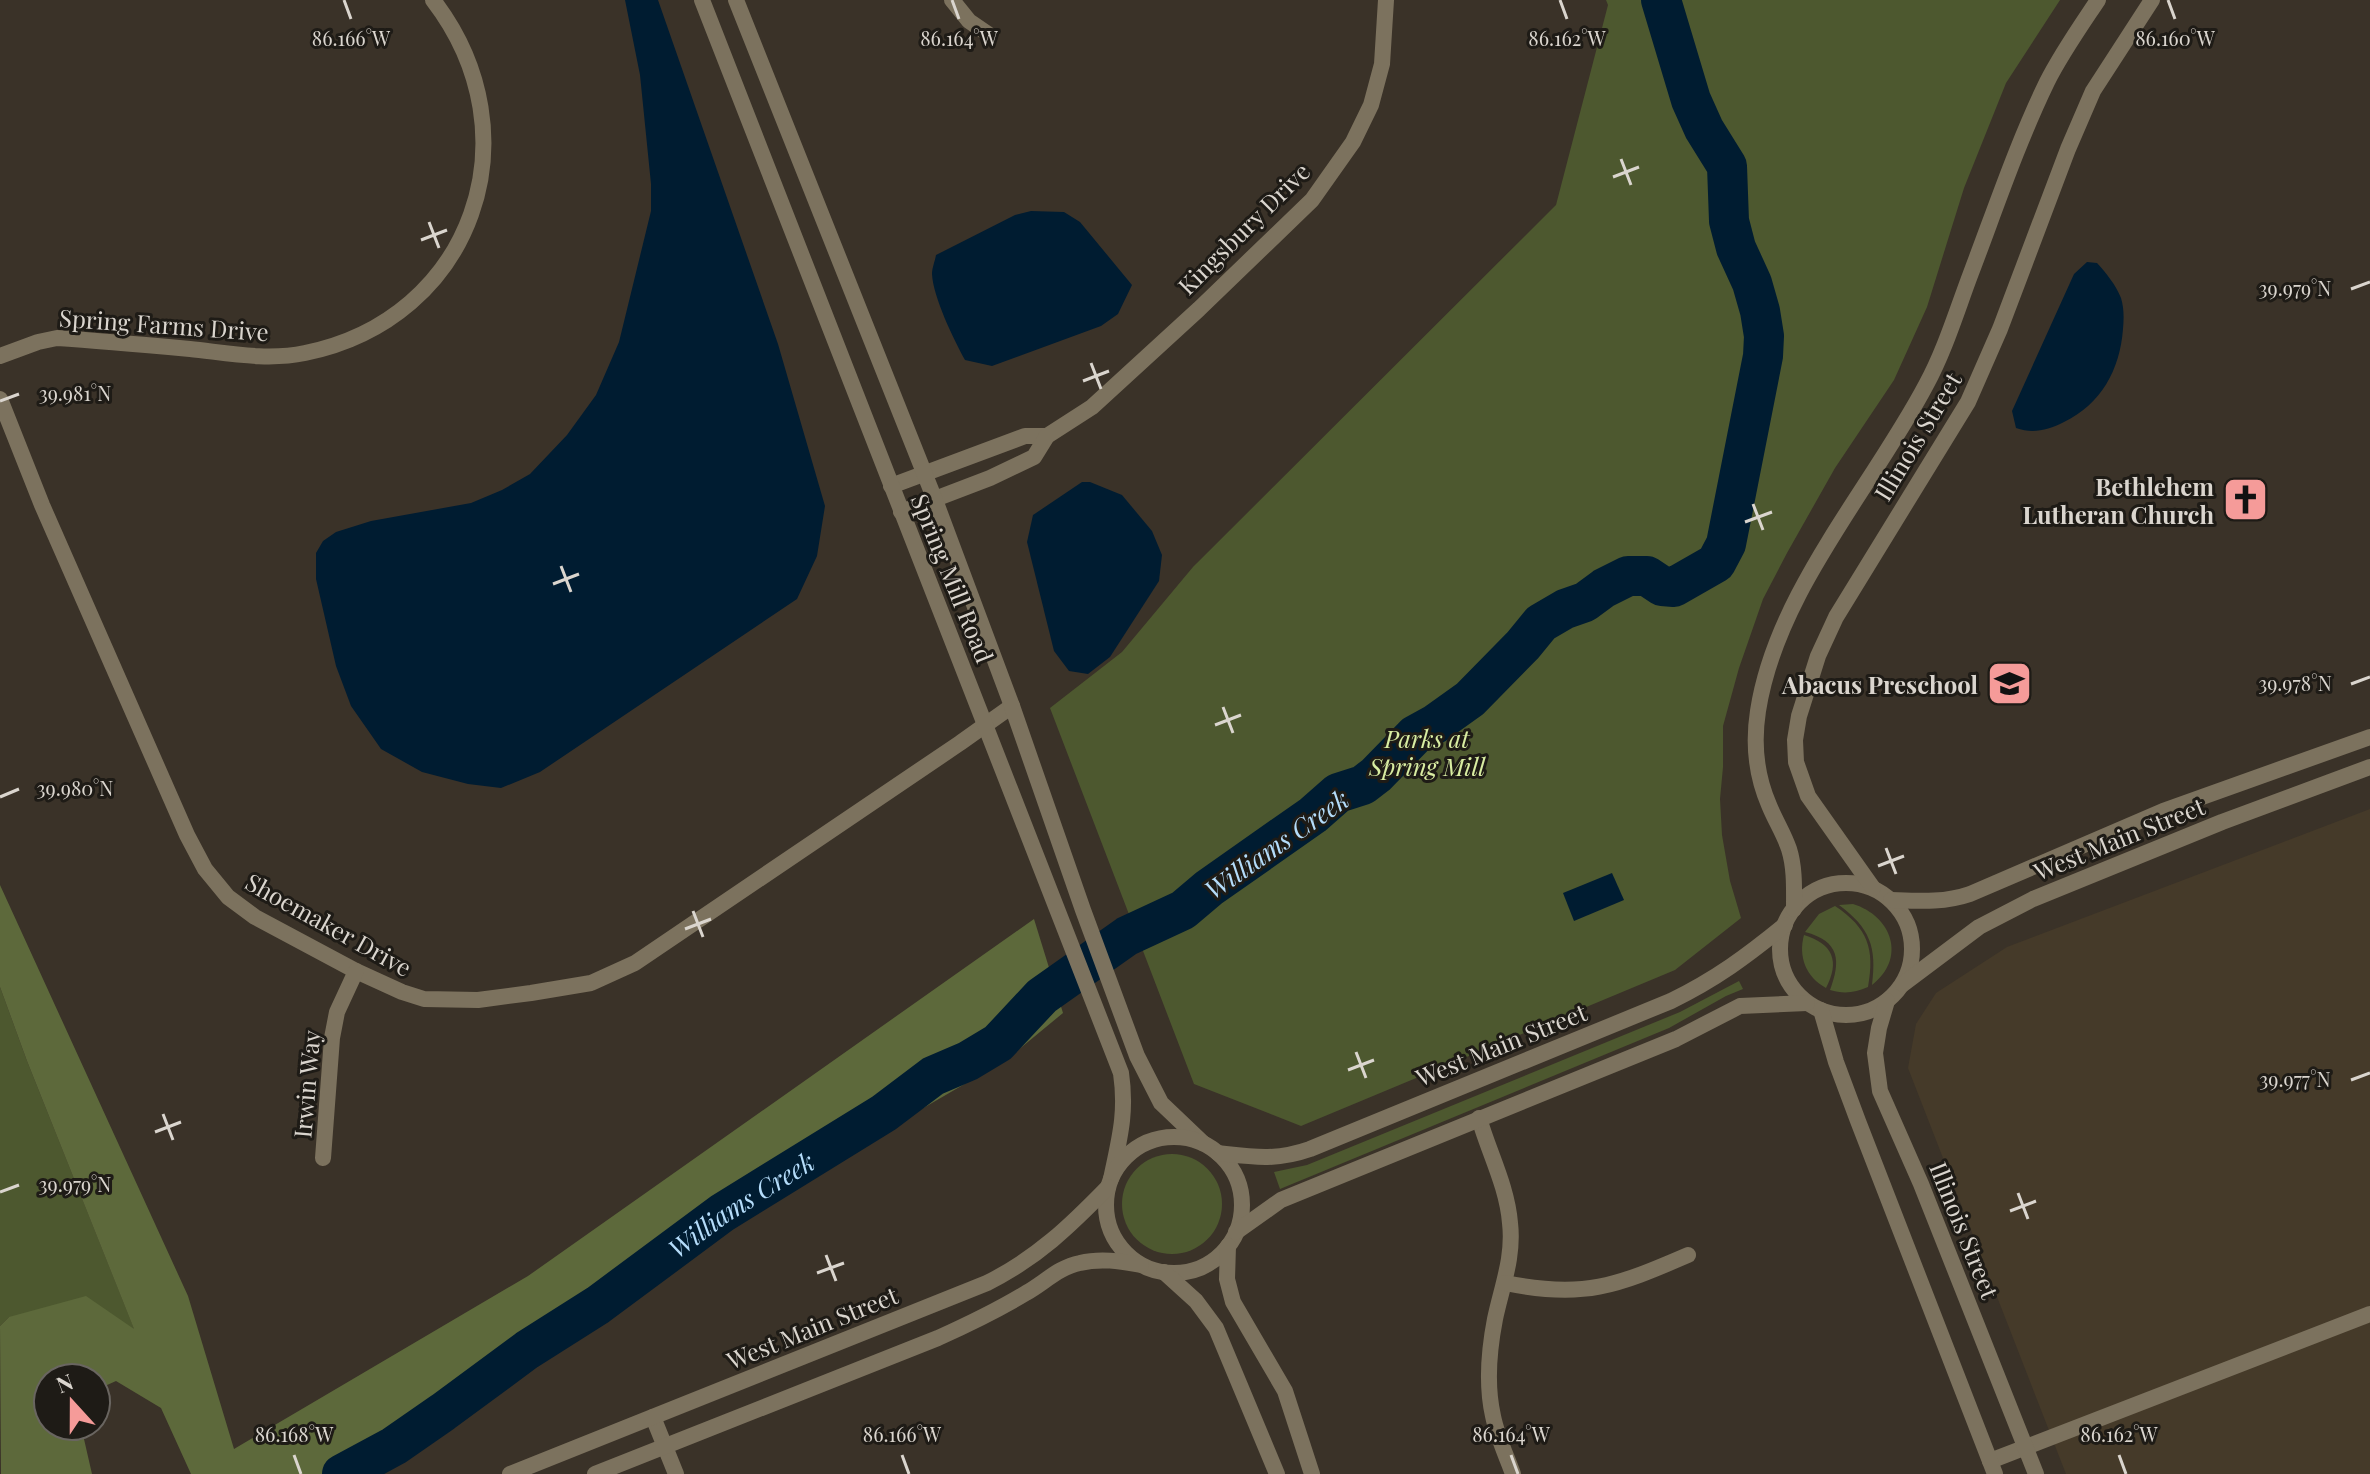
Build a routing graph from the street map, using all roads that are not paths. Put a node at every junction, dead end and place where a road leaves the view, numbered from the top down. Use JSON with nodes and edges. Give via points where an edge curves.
{"nodes":[{"id":1,"x":433,"y":0,"type":"edge"},
{"id":2,"x":702,"y":0,"type":"edge"},
{"id":3,"x":736,"y":0,"type":"edge"},
{"id":4,"x":952,"y":0,"type":"edge"},
{"id":5,"x":1386,"y":0,"type":"edge"},
{"id":6,"x":2098,"y":0,"type":"edge"},
{"id":7,"x":2152,"y":0,"type":"edge"},
{"id":8,"x":988,"y":34,"type":"dead end"},
{"id":9,"x":0,"y":356,"type":"edge"},
{"id":10,"x":0,"y":399,"type":"edge"},
{"id":11,"x":1047,"y":436,"type":"junction"},
{"id":12,"x":924,"y":473,"type":"junction"},
{"id":13,"x":891,"y":486,"type":"junction"},
{"id":14,"x":935,"y":500,"type":"junction"},
{"id":15,"x":901,"y":512,"type":"junction"},
{"id":16,"x":1012,"y":706,"type":"junction"},
{"id":17,"x":985,"y":726,"type":"junction"},
{"id":18,"x":2370,"y":737,"type":"edge"},
{"id":19,"x":2370,"y":767,"type":"edge"},
{"id":20,"x":1873,"y":888,"type":"junction"},
{"id":21,"x":1891,"y":900,"type":"junction"},
{"id":22,"x":1794,"y":909,"type":"junction"},
{"id":23,"x":1785,"y":925,"type":"junction"},
{"id":24,"x":356,"y":971,"type":"junction"},
{"id":25,"x":1903,"y":984,"type":"junction"},
{"id":26,"x":1887,"y":1001,"type":"junction"},
{"id":27,"x":1814,"y":1007,"type":"junction"},
{"id":28,"x":1479,"y":1118,"type":"junction"},
{"id":29,"x":1203,"y":1143,"type":"junction"},
{"id":30,"x":1218,"y":1153,"type":"junction"},
{"id":31,"x":323,"y":1158,"type":"dead end"},
{"id":32,"x":1109,"y":1183,"type":"junction"},
{"id":33,"x":1232,"y":1239,"type":"junction"},
{"id":34,"x":1688,"y":1255,"type":"dead end"},
{"id":35,"x":1141,"y":1265,"type":"junction"},
{"id":36,"x":1164,"y":1272,"type":"junction"},
{"id":37,"x":1505,"y":1283,"type":"junction"},
{"id":38,"x":2370,"y":1314,"type":"edge"},
{"id":39,"x":653,"y":1417,"type":"junction"},
{"id":40,"x":665,"y":1446,"type":"junction"},
{"id":41,"x":2025,"y":1447,"type":"junction"},
{"id":42,"x":1992,"y":1467,"type":"edge"},
{"id":43,"x":510,"y":1474,"type":"edge"},
{"id":44,"x":595,"y":1474,"type":"edge"},
{"id":45,"x":676,"y":1474,"type":"edge"},
{"id":46,"x":1277,"y":1474,"type":"edge"},
{"id":47,"x":1312,"y":1474,"type":"edge"},
{"id":48,"x":1513,"y":1474,"type":"edge"},
{"id":49,"x":2036,"y":1474,"type":"edge"}],
"edges":[{"from":1,"to":9,"type":"street","name":"Spring Farms Drive","via":[[476,80],[484,160],[462,234],[446,262],[406,308],[374,329],[303,353],[268,357],[57,338]]},
{"from":2,"to":13,"type":"street","name":"Spring Mill Road"},
{"from":3,"to":12,"type":"street","name":"Spring Mill Road"},
{"from":4,"to":8,"type":"street"},
{"from":5,"to":11,"type":"street","name":"Kingsbury Drive","via":[[1382,64],[1371,105],[1353,142],[1312,200],[1092,407]]},
{"from":6,"to":22,"type":"street","name":"Illinois Street","via":[[2064,51],[2033,113],[1926,385],[1819,559],[1769,664],[1755,735],[1757,763],[1790,851]]},
{"from":7,"to":20,"type":"street","name":"Illinois Street","via":[[2093,91],[1968,402],[1836,617],[1818,656],[1795,740],[1796,762],[1815,808]]},
{"from":10,"to":24,"type":"street","name":"Shoemaker Drive","via":[[205,869],[228,897],[255,917]]},
{"from":11,"to":12,"type":"street","name":"Kingsbury Drive","via":[[1025,436]]},
{"from":11,"to":14,"type":"street","name":"Kingsbury Drive","via":[[1034,457]]},
{"from":12,"to":13,"type":"street","name":"Kingsbury Drive"},
{"from":12,"to":14,"type":"street","name":"Spring Mill Road"},
{"from":13,"to":15,"type":"street","name":"Spring Mill Road"},
{"from":14,"to":15,"type":"street","name":"Kingsbury Drive"},
{"from":14,"to":16,"type":"street","name":"Spring Mill Road"},
{"from":15,"to":17,"type":"street","name":"Spring Mill Road"},
{"from":16,"to":17,"type":"street","name":"Shoemaker Drive"},
{"from":16,"to":29,"type":"street","name":"Spring Mill Road","via":[[1137,1056],[1157,1096]]},
{"from":17,"to":24,"type":"street","name":"Shoemaker Drive","via":[[635,963],[591,983],[447,1001],[402,992]]},
{"from":17,"to":32,"type":"street","name":"Spring Mill Road","via":[[1121,1073],[1124,1116]]},
{"from":18,"to":21,"type":"street","name":"West Main Street","via":[[2163,811],[1956,899]]},
{"from":19,"to":25,"type":"street","name":"West Main Street","via":[[2033,899],[1979,927]]},
{"from":20,"to":21,"type":"street"},
{"from":20,"to":22,"type":"street","via":[[1829,886]]},
{"from":21,"to":25,"type":"street","via":[[1911,936],[1910,968]]},
{"from":22,"to":23,"type":"street"},
{"from":23,"to":27,"type":"street","via":[[1783,968],[1796,993]]},
{"from":23,"to":30,"type":"street","name":"West Main Street","via":[[1713,980],[1671,1001],[1310,1149],[1266,1158]]},
{"from":24,"to":31,"type":"street","name":"Irwin Way","via":[[337,1012],[332,1038]]},
{"from":25,"to":26,"type":"street"},
{"from":26,"to":27,"type":"street","via":[[1855,1015]]},
{"from":26,"to":41,"type":"street","name":"Illinois Street","via":[[1875,1053],[1880,1091]]},
{"from":27,"to":28,"type":"street","via":[[1740,1006],[1696,1030]]},
{"from":27,"to":42,"type":"street"},
{"from":28,"to":33,"type":"street","via":[[1281,1200]]},
{"from":28,"to":37,"type":"street","via":[[1511,1224]]},
{"from":29,"to":30,"type":"street"},
{"from":29,"to":32,"type":"street","via":[[1167,1137],[1149,1142],[1120,1164]]},
{"from":30,"to":33,"type":"street","via":[[1239,1183],[1242,1208]]},
{"from":32,"to":35,"type":"street","via":[[1106,1210],[1111,1232]]},
{"from":32,"to":39,"type":"street","name":"West Main Street","via":[[1055,1239],[1005,1274]]},
{"from":33,"to":36,"type":"street","via":[[1207,1265]]},
{"from":33,"to":47,"type":"street","via":[[1227,1279],[1233,1302],[1285,1391]]},
{"from":34,"to":37,"type":"street","via":[[1609,1286],[1572,1291]]},
{"from":35,"to":36,"type":"street"},
{"from":35,"to":40,"type":"street","via":[[1078,1263],[938,1338]]},
{"from":36,"to":46,"type":"street","via":[[1216,1328]]},
{"from":37,"to":48,"type":"street","via":[[1492,1338],[1489,1382],[1493,1416]]},
{"from":38,"to":41,"type":"street"},
{"from":39,"to":40,"type":"street"},
{"from":39,"to":43,"type":"street","name":"West Main Street"},
{"from":40,"to":44,"type":"street"},
{"from":40,"to":45,"type":"street"},
{"from":41,"to":42,"type":"street"},
{"from":41,"to":49,"type":"street","name":"Illinois Street"}]}
